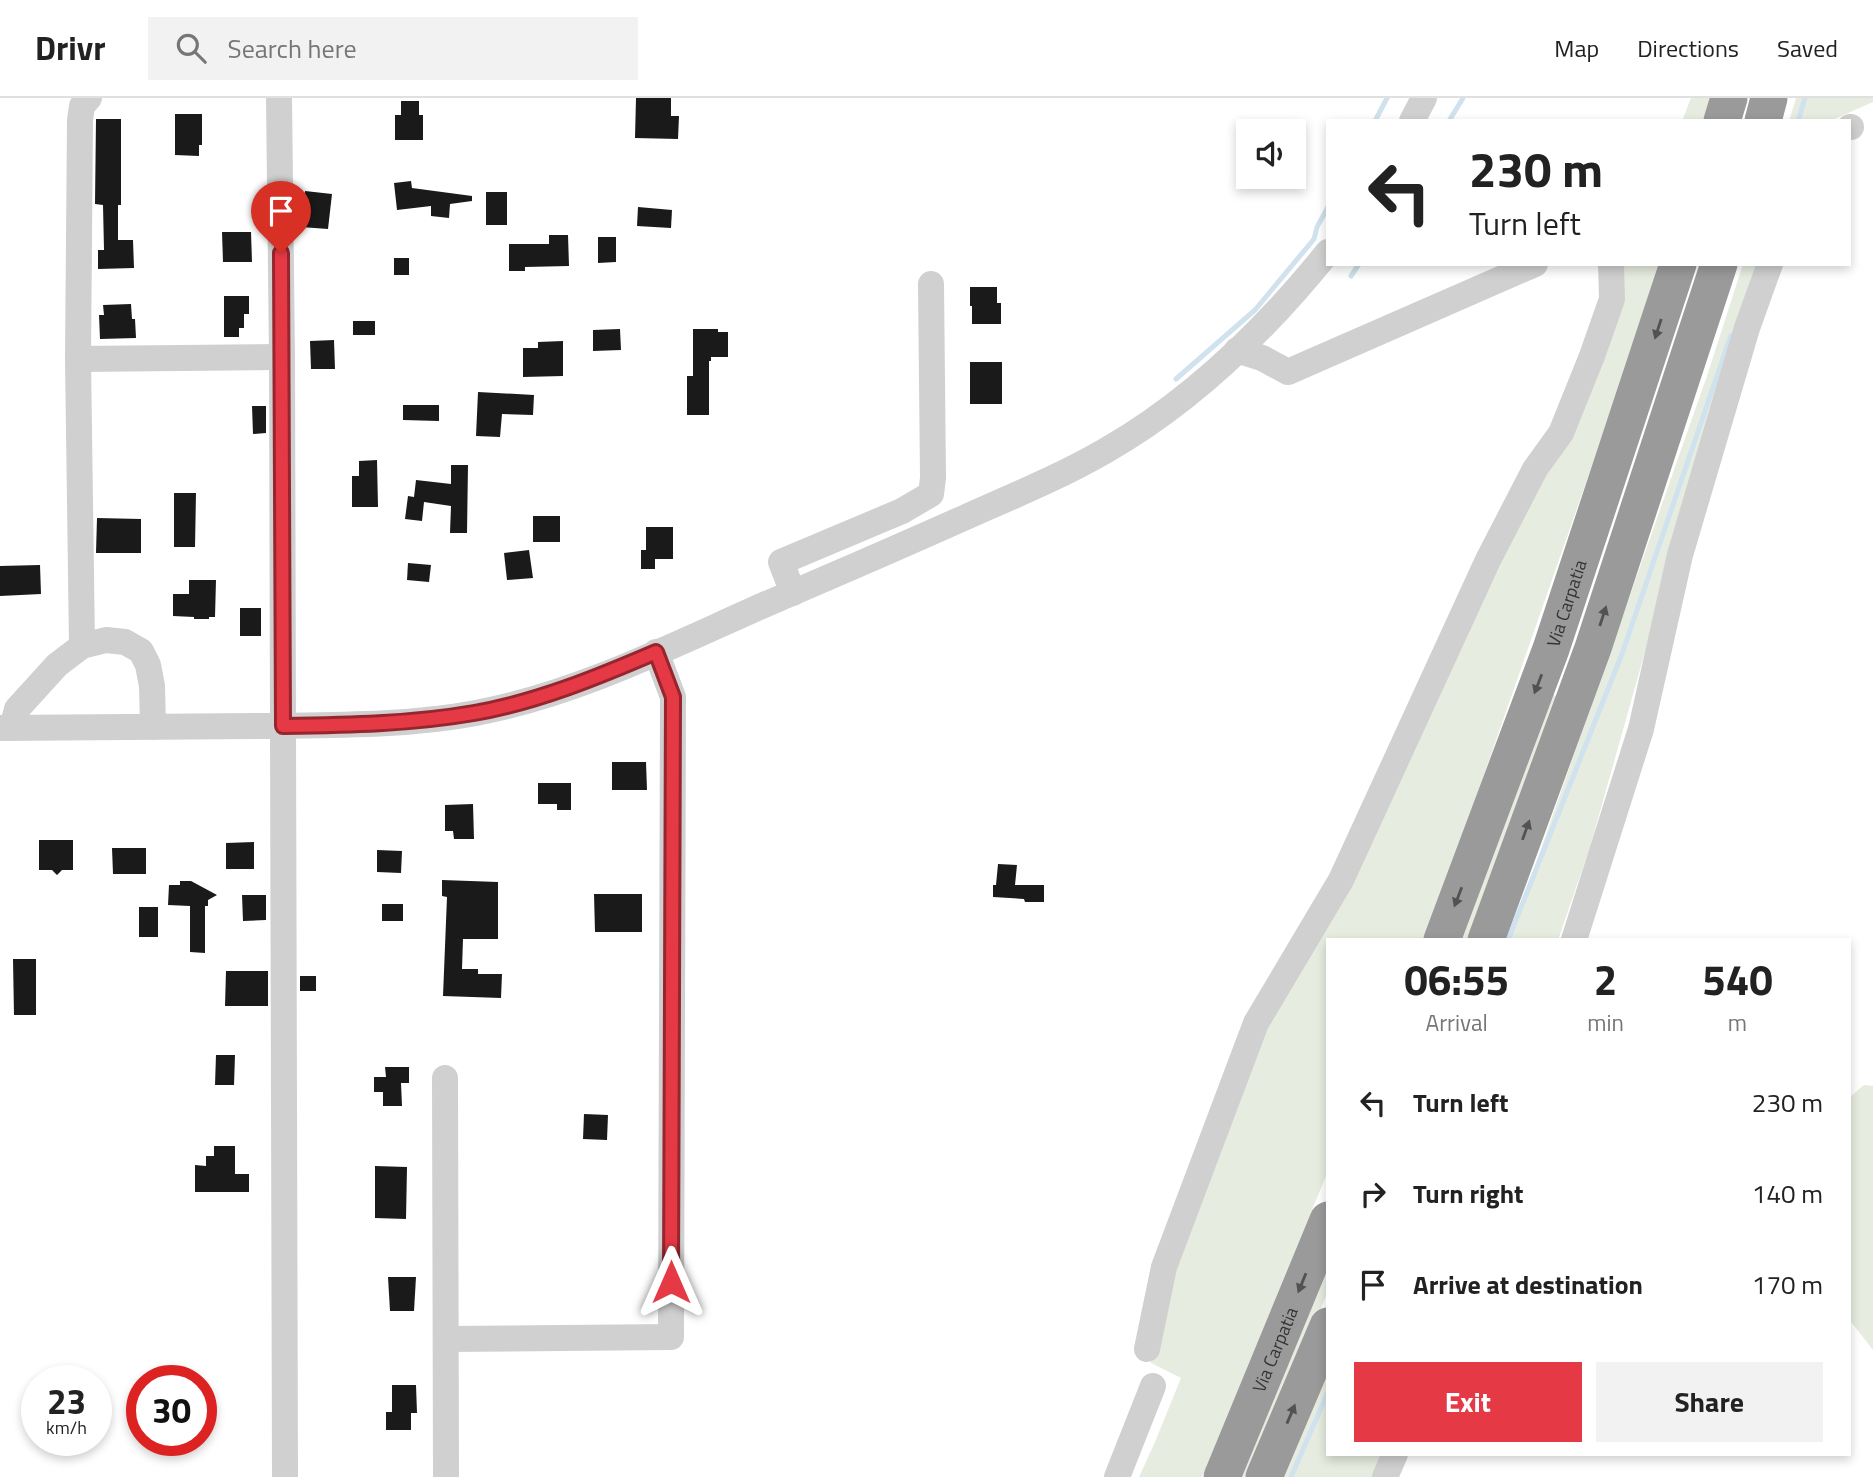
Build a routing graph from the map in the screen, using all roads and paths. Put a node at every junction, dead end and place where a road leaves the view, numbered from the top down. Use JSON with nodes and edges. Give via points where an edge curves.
{"nodes":[{"id":1,"x":89,"y":98,"type":"edge"},
{"id":2,"x":279,"y":98,"type":"edge"},
{"id":3,"x":1424,"y":98,"type":"edge"},
{"id":4,"x":1729,"y":98,"type":"edge"},
{"id":5,"x":1769,"y":98,"type":"edge"},
{"id":6,"x":1413,"y":119,"type":"edge"},
{"id":7,"x":1723,"y":119,"type":"edge"},
{"id":8,"x":1764,"y":119,"type":"edge"},
{"id":9,"x":1326,"y":254,"type":"edge"},
{"id":10,"x":1530,"y":266,"type":"edge"},
{"id":11,"x":1611,"y":266,"type":"edge"},
{"id":12,"x":1677,"y":266,"type":"edge"},
{"id":13,"x":1718,"y":266,"type":"edge"},
{"id":14,"x":1769,"y":266,"type":"edge"},
{"id":15,"x":931,"y":284,"type":"dead end"},
{"id":16,"x":1237,"y":350,"type":"junction"},
{"id":17,"x":282,"y":356,"type":"junction"},
{"id":18,"x":78,"y":359,"type":"junction"},
{"id":19,"x":793,"y":593,"type":"junction"},
{"id":20,"x":82,"y":646,"type":"junction"},
{"id":21,"x":656,"y":652,"type":"junction"},
{"id":22,"x":283,"y":726,"type":"junction"},
{"id":23,"x":153,"y":727,"type":"junction"},
{"id":24,"x":6,"y":728,"type":"edge"},
{"id":25,"x":1443,"y":938,"type":"edge"},
{"id":26,"x":1487,"y":938,"type":"edge"},
{"id":27,"x":1575,"y":938,"type":"edge"},
{"id":28,"x":445,"y":1078,"type":"dead end"},
{"id":29,"x":1326,"y":1225,"type":"edge"},
{"id":30,"x":1326,"y":1331,"type":"edge"},
{"id":31,"x":446,"y":1339,"type":"junction"},
{"id":32,"x":1147,"y":1349,"type":"dead end"},
{"id":33,"x":1153,"y":1386,"type":"dead end"},
{"id":34,"x":1394,"y":1456,"type":"edge"},
{"id":35,"x":285,"y":1477,"type":"edge"},
{"id":36,"x":446,"y":1477,"type":"edge"},
{"id":37,"x":1117,"y":1477,"type":"edge"},
{"id":38,"x":1222,"y":1477,"type":"edge"},
{"id":39,"x":1264,"y":1477,"type":"edge"},
{"id":40,"x":1385,"y":1477,"type":"edge"}],
"edges":[{"from":1,"to":18,"type":"street","via":[[80,120]]},
{"from":2,"to":17,"type":"street"},
{"from":3,"to":6,"type":"street"},
{"from":4,"to":7,"type":"highway"},
{"from":5,"to":8,"type":"highway"},
{"from":9,"to":16,"type":"street"},
{"from":10,"to":16,"type":"street","via":[[1288,372]]},
{"from":11,"to":32,"type":"street","via":[[1612,299],[1561,433],[1535,469],[1488,560],[1340,880],[1256,1023],[1164,1268]]},
{"from":12,"to":25,"type":"highway","name":"Via Carpatia","one_way":true,"via":[[1550,649]]},
{"from":26,"to":13,"type":"highway","one_way":true,"via":[[1593,648]]},
{"from":14,"to":27,"type":"street","via":[[1680,555],[1641,729]]},
{"from":15,"to":19,"type":"street","via":[[931,494],[902,511],[780,562]]},
{"from":16,"to":19,"type":"street","via":[[1182,399],[1107,450]]},
{"from":17,"to":18,"type":"street"},
{"from":17,"to":22,"type":"street"},
{"from":18,"to":20,"type":"street"},
{"from":19,"to":21,"type":"street"},
{"from":20,"to":23,"type":"street","via":[[106,640],[125,642],[141,651],[152,686]]},
{"from":20,"to":24,"type":"street","via":[[57,665]]},
{"from":21,"to":22,"type":"street","via":[[532,700],[476,713],[418,721]]},
{"from":21,"to":31,"type":"street","via":[[673,697],[671,1337]]},
{"from":22,"to":23,"type":"street"},
{"from":22,"to":35,"type":"street"},
{"from":23,"to":24,"type":"street"},
{"from":28,"to":31,"type":"street"},
{"from":29,"to":38,"type":"highway","name":"Via Carpatia","one_way":true},
{"from":39,"to":30,"type":"highway","one_way":true},
{"from":31,"to":36,"type":"street"},
{"from":33,"to":37,"type":"street"},
{"from":34,"to":40,"type":"street"}]}
